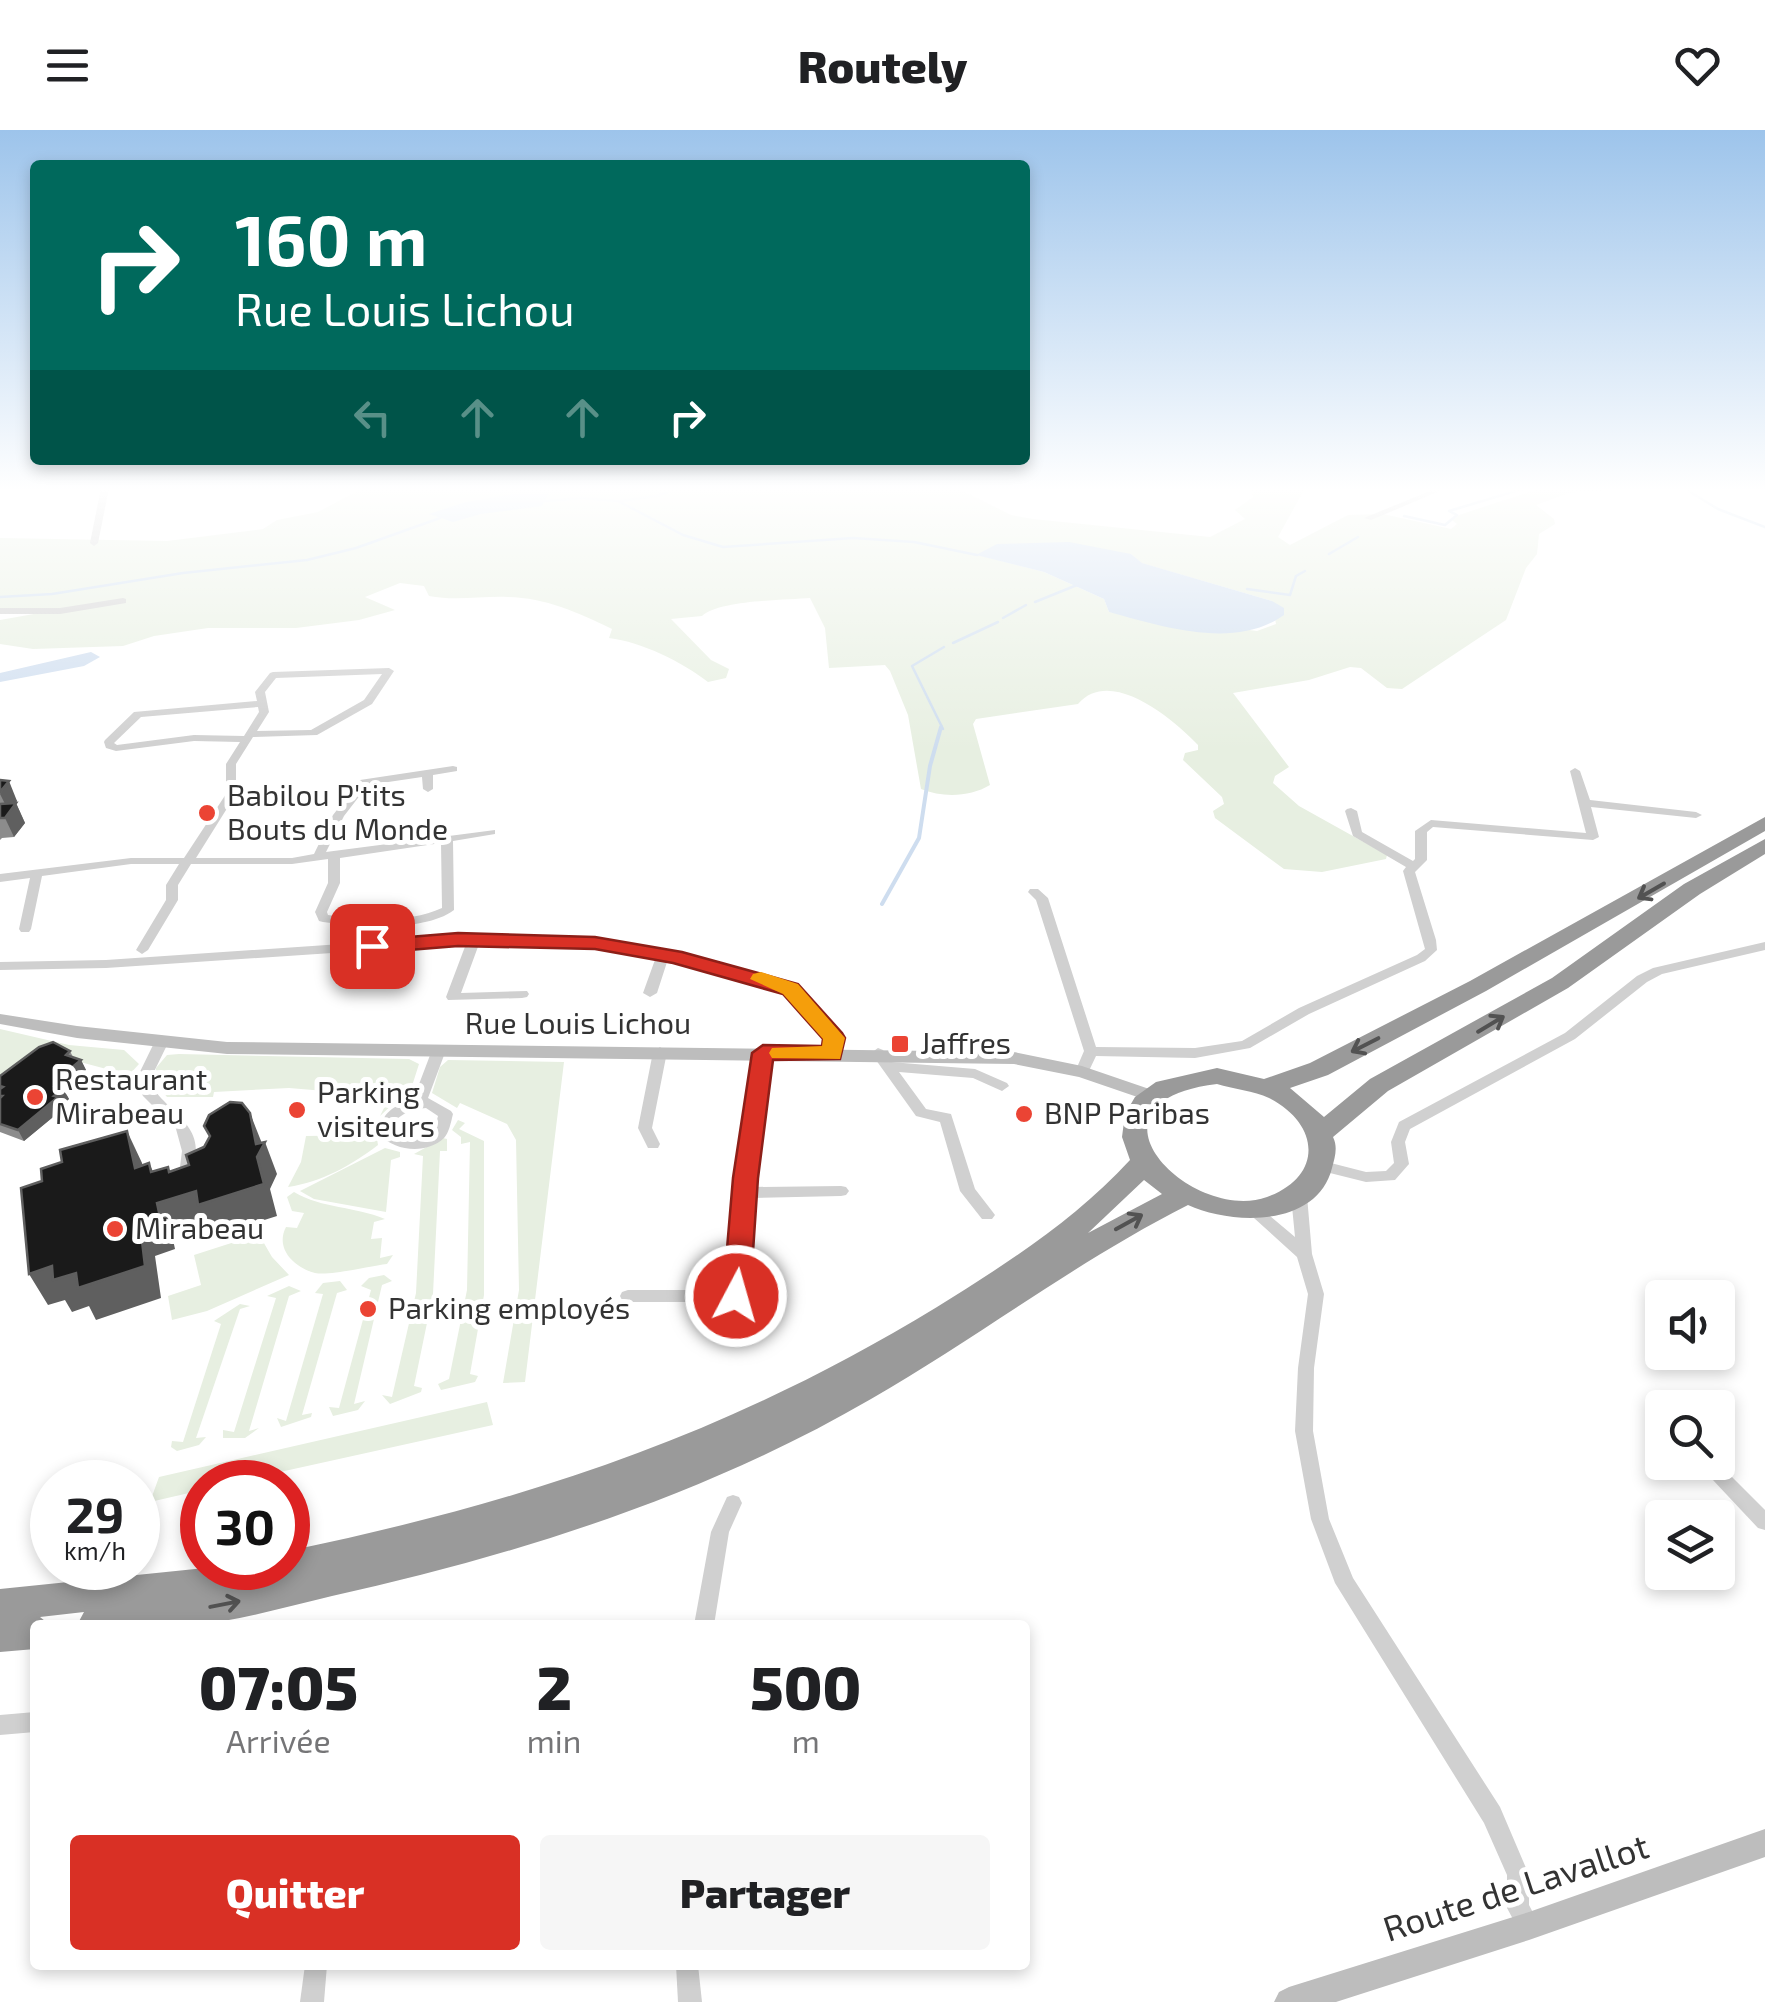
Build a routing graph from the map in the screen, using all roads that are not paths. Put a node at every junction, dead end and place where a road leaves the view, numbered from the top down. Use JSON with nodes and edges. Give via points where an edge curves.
{"nodes":[{"id":1,"x":123,"y":601,"type":"dead end"},
{"id":2,"x":0,"y":611,"type":"edge"},
{"id":3,"x":262,"y":704,"type":"junction"},
{"id":4,"x":248,"y":737,"type":"junction"},
{"id":5,"x":453,"y":769,"type":"dead end"},
{"id":6,"x":1575,"y":770,"type":"dead end"},
{"id":7,"x":426,"y":772,"type":"junction"},
{"id":8,"x":428,"y":789,"type":"dead end"},
{"id":9,"x":1585,"y":802,"type":"junction"},
{"id":10,"x":1350,"y":811,"type":"dead end"},
{"id":11,"x":1696,"y":815,"type":"dead end"},
{"id":12,"x":1765,"y":823,"type":"edge"},
{"id":13,"x":491,"y":832,"type":"dead end"},
{"id":14,"x":446,"y":840,"type":"junction"},
{"id":15,"x":1765,"y":845,"type":"edge"},
{"id":16,"x":334,"y":857,"type":"junction"},
{"id":17,"x":318,"y":858,"type":"junction"},
{"id":18,"x":188,"y":860,"type":"junction"},
{"id":19,"x":1413,"y":866,"type":"junction"},
{"id":20,"x":37,"y":872,"type":"junction"},
{"id":21,"x":0,"y":878,"type":"edge"},
{"id":22,"x":1034,"y":892,"type":"dead end"},
{"id":23,"x":25,"y":928,"type":"dead end"},
{"id":24,"x":474,"y":940,"type":"junction"},
{"id":25,"x":1765,"y":946,"type":"edge"},
{"id":26,"x":142,"y":950,"type":"dead end"},
{"id":27,"x":663,"y":954,"type":"junction"},
{"id":28,"x":0,"y":966,"type":"edge"},
{"id":29,"x":650,"y":993,"type":"dead end"},
{"id":30,"x":522,"y":994,"type":"dead end"},
{"id":31,"x":0,"y":1018,"type":"edge"},
{"id":32,"x":161,"y":1043,"type":"junction"},
{"id":33,"x":439,"y":1050,"type":"junction"},
{"id":34,"x":660,"y":1052,"type":"junction"},
{"id":35,"x":1091,"y":1052,"type":"junction"},
{"id":36,"x":763,"y":1053,"type":"junction"},
{"id":37,"x":832,"y":1053,"type":"junction"},
{"id":38,"x":883,"y":1060,"type":"junction"},
{"id":39,"x":1082,"y":1072,"type":"junction"},
{"id":40,"x":1002,"y":1086,"type":"dead end"},
{"id":41,"x":1268,"y":1087,"type":"junction"},
{"id":42,"x":1152,"y":1096,"type":"junction"},
{"id":43,"x":419,"y":1103,"type":"dead end"},
{"id":44,"x":1321,"y":1133,"type":"junction"},
{"id":45,"x":653,"y":1144,"type":"dead end"},
{"id":46,"x":1144,"y":1162,"type":"junction"},
{"id":47,"x":1323,"y":1166,"type":"junction"},
{"id":48,"x":183,"y":1174,"type":"edge"},
{"id":49,"x":840,"y":1191,"type":"dead end"},
{"id":50,"x":747,"y":1193,"type":"junction"},
{"id":51,"x":1184,"y":1195,"type":"junction"},
{"id":52,"x":1299,"y":1196,"type":"junction"},
{"id":53,"x":1252,"y":1209,"type":"junction"},
{"id":54,"x":987,"y":1215,"type":"dead end"},
{"id":55,"x":1304,"y":1254,"type":"junction"},
{"id":56,"x":628,"y":1296,"type":"dead end"},
{"id":57,"x":1724,"y":1480,"type":"edge"},
{"id":58,"x":733,"y":1503,"type":"dead end"},
{"id":59,"x":1765,"y":1522,"type":"edge"},
{"id":60,"x":310,"y":1562,"type":"edge"},
{"id":61,"x":180,"y":1586,"type":"edge"},
{"id":62,"x":0,"y":1605,"type":"edge"},
{"id":63,"x":126,"y":1620,"type":"edge"},
{"id":64,"x":705,"y":1620,"type":"edge"},
{"id":65,"x":30,"y":1632,"type":"edge"},
{"id":66,"x":0,"y":1635,"type":"edge"},
{"id":67,"x":30,"y":1722,"type":"edge"},
{"id":68,"x":0,"y":1725,"type":"edge"},
{"id":69,"x":1765,"y":1843,"type":"edge"},
{"id":70,"x":1528,"y":1926,"type":"junction"},
{"id":71,"x":315,"y":1970,"type":"edge"},
{"id":72,"x":687,"y":1970,"type":"edge"},
{"id":73,"x":312,"y":2002,"type":"edge"},
{"id":74,"x":690,"y":2002,"type":"edge"},
{"id":75,"x":1289,"y":2002,"type":"edge"}],
"edges":[{"from":1,"to":2,"type":"street"},
{"from":3,"to":4,"type":"street"},
{"from":3,"to":4,"type":"street","via":[[138,714],[109,742],[116,748]]},
{"from":3,"to":4,"type":"street","via":[[260,692],[279,673],[389,672],[368,702],[313,734]]},
{"from":4,"to":18,"type":"street","via":[[231,764],[231,794]]},
{"from":5,"to":7,"type":"street"},
{"from":6,"to":9,"type":"street"},
{"from":7,"to":8,"type":"street"},
{"from":7,"to":17,"type":"street","via":[[364,782]]},
{"from":9,"to":11,"type":"street"},
{"from":9,"to":19,"type":"street","via":[[1594,837],[1432,824],[1421,832],[1422,860]]},
{"from":10,"to":19,"type":"street","via":[[1357,834]]},
{"from":12,"to":41,"type":"highway","one_way":true,"via":[[1478,986]]},
{"from":13,"to":14,"type":"street"},
{"from":14,"to":16,"type":"street"},
{"from":14,"to":16,"type":"street","via":[[448,910],[438,916],[323,918]]},
{"from":44,"to":15,"type":"highway","one_way":true,"via":[[1379,1085],[1560,984]]},
{"from":16,"to":17,"type":"street"},
{"from":17,"to":18,"type":"street"},
{"from":18,"to":20,"type":"street"},
{"from":18,"to":26,"type":"street"},
{"from":19,"to":35,"type":"street","via":[[1431,950],[1421,958],[1304,1011],[1246,1046],[1195,1053]]},
{"from":20,"to":21,"type":"street"},
{"from":20,"to":23,"type":"street"},
{"from":22,"to":35,"type":"street","via":[[1042,898]]},
{"from":24,"to":27,"type":"street","via":[[595,943]]},
{"from":24,"to":28,"type":"street"},
{"from":24,"to":30,"type":"street","via":[[453,997]]},
{"from":25,"to":47,"type":"street","via":[[1642,979],[1570,1036],[1404,1126],[1398,1142],[1402,1164],[1390,1176]]},
{"from":27,"to":29,"type":"street"},
{"from":27,"to":37,"type":"street","via":[[790,989],[834,1038]]},
{"from":31,"to":32,"type":"main road","name":"Rue Louis Lichou"},
{"from":32,"to":33,"type":"main road","name":"Rue Louis Lichou"},
{"from":32,"to":48,"type":"street","via":[[142,1082],[183,1127],[190,1160]]},
{"from":33,"to":34,"type":"main road","name":"Rue Louis Lichou"},
{"from":33,"to":43,"type":"street"},
{"from":34,"to":36,"type":"main road","name":"Rue Louis Lichou"},
{"from":34,"to":45,"type":"street","via":[[646,1128]]},
{"from":35,"to":39,"type":"street"},
{"from":36,"to":37,"type":"main road","name":"Rue Louis Lichou"},
{"from":36,"to":50,"type":"street"},
{"from":37,"to":38,"type":"main road","name":"Rue Louis Lichou"},
{"from":38,"to":39,"type":"main road","name":"Rue Louis Lichou","via":[[1014,1058]]},
{"from":38,"to":40,"type":"street","via":[[975,1074]]},
{"from":38,"to":54,"type":"street","via":[[921,1113],[946,1118],[968,1191]]},
{"from":39,"to":42,"type":"main road","name":"Rue Louis Lichou"},
{"from":41,"to":42,"type":"highway","via":[[1217,1076],[1192,1078]]},
{"from":41,"to":44,"type":"highway","via":[[1305,1112]]},
{"from":42,"to":46,"type":"highway","via":[[1134,1126]]},
{"from":44,"to":47,"type":"highway"},
{"from":46,"to":51,"type":"highway"},
{"from":46,"to":60,"type":"highway","via":[[1122,1188],[1008,1276],[798,1402],[614,1479]]},
{"from":47,"to":52,"type":"highway"},
{"from":49,"to":50,"type":"street"},
{"from":50,"to":56,"type":"street","via":[[736,1296]]},
{"from":51,"to":53,"type":"highway"},
{"from":63,"to":51,"type":"highway","one_way":true,"via":[[368,1573],[629,1496],[843,1400],[1118,1227]]},
{"from":52,"to":53,"type":"highway"},
{"from":52,"to":55,"type":"street"},
{"from":53,"to":55,"type":"street"},
{"from":55,"to":70,"type":"street","via":[[1316,1294],[1304,1431],[1320,1519],[1346,1583],[1492,1814],[1518,1875],[1518,1908]]},
{"from":57,"to":59,"type":"street"},
{"from":58,"to":64,"type":"street","via":[[720,1532]]},
{"from":61,"to":62,"type":"highway"},
{"from":65,"to":66,"type":"highway"},
{"from":67,"to":68,"type":"street"},
{"from":69,"to":70,"type":"main road","name":"Route de Lavallot"},
{"from":70,"to":75,"type":"main road","name":"Route de Lavallot"},
{"from":71,"to":73,"type":"street"},
{"from":72,"to":74,"type":"street"}]}
